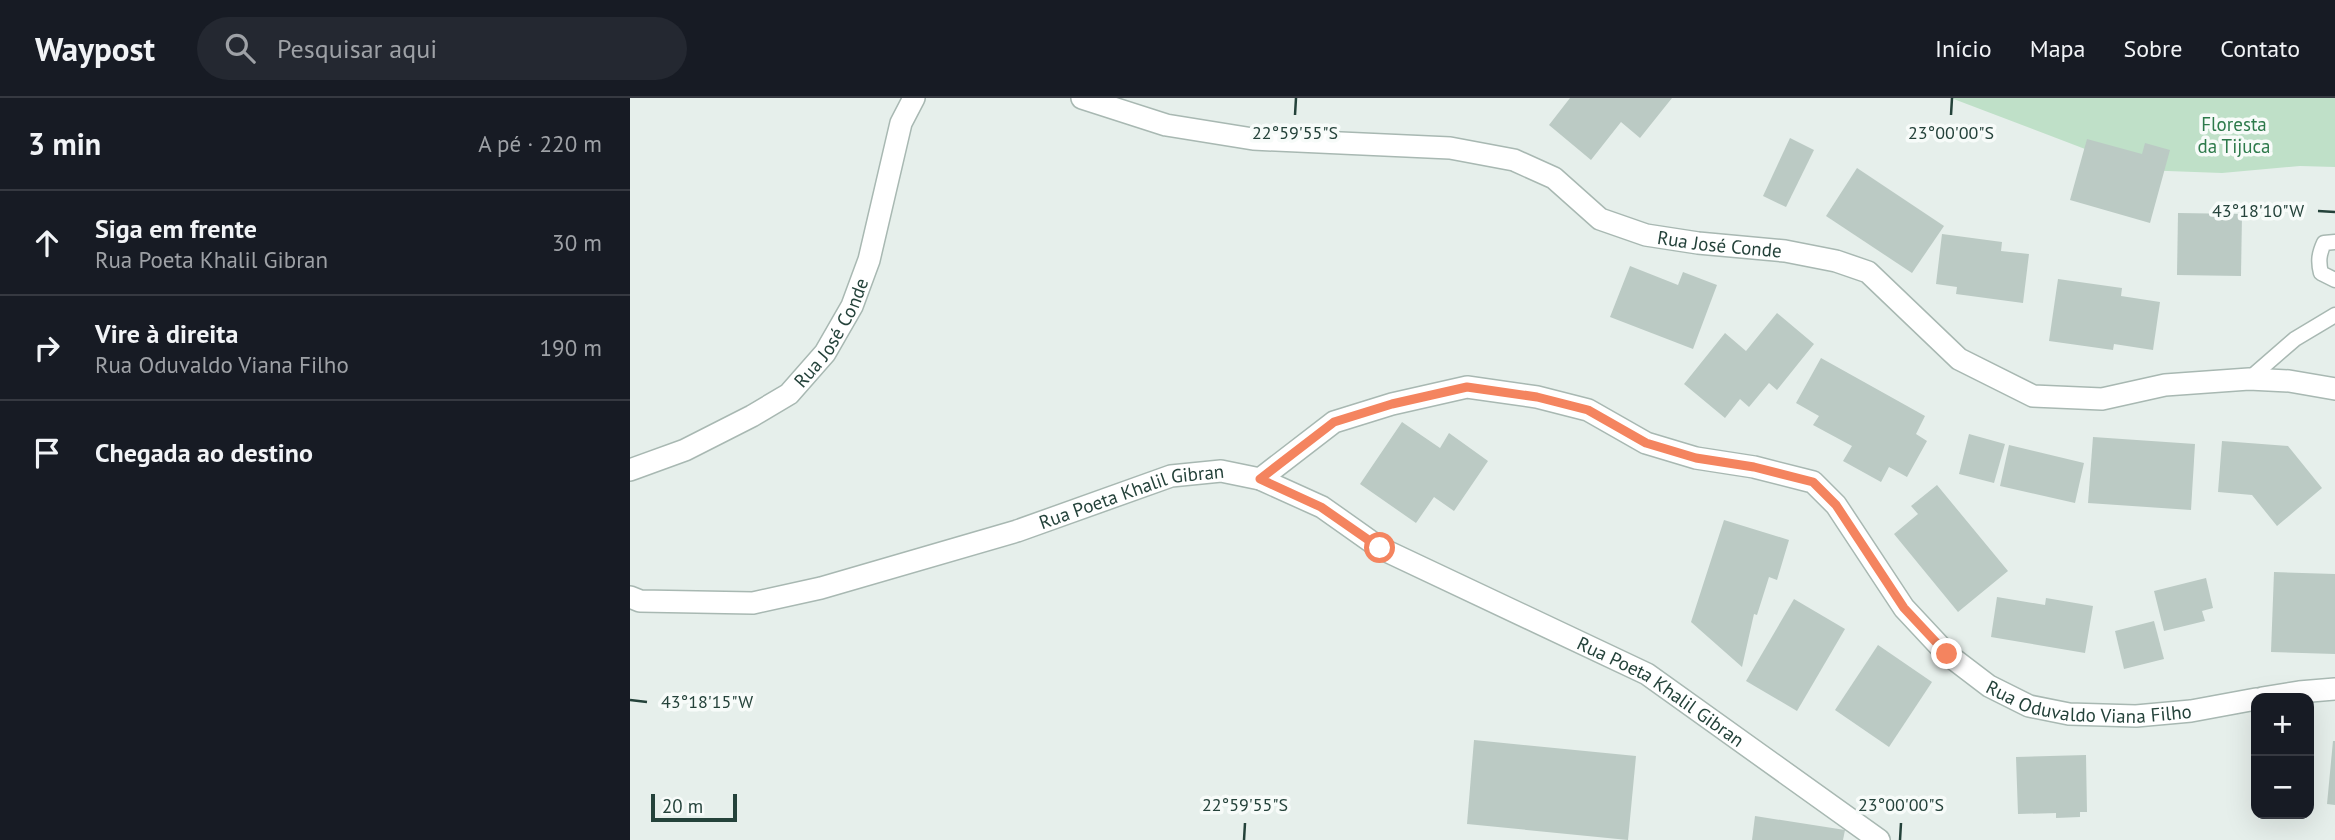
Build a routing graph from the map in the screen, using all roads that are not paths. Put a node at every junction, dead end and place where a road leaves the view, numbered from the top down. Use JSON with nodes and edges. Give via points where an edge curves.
{"nodes":[{"id":1,"x":914,"y":98,"type":"edge"},
{"id":2,"x":1082,"y":98,"type":"edge"},
{"id":3,"x":2335,"y":242,"type":"edge"},
{"id":4,"x":2335,"y":280,"type":"edge"},
{"id":5,"x":2335,"y":315,"type":"edge"},
{"id":6,"x":2249,"y":379,"type":"junction"},
{"id":7,"x":2335,"y":389,"type":"edge"},
{"id":8,"x":630,"y":470,"type":"edge"},
{"id":9,"x":1260,"y":479,"type":"junction"},
{"id":10,"x":630,"y":597,"type":"edge"},
{"id":11,"x":2335,"y":689,"type":"edge"},
{"id":12,"x":2293,"y":693,"type":"edge"},
{"id":13,"x":2251,"y":700,"type":"edge"},
{"id":14,"x":1879,"y":840,"type":"edge"}],
"edges":[{"from":1,"to":8,"type":"street","name":"Rua José Conde","via":[[901,124],[869,260],[852,306],[825,353],[789,394],[685,450]]},
{"from":2,"to":6,"type":"street","name":"Rua José Conde","via":[[1166,125],[1253,139],[1450,148],[1514,160],[1554,178],[1600,219],[1646,235],[1785,251],[1868,272],[1959,359],[2033,396],[2102,400],[2165,385]]},
{"from":3,"to":4,"type":"lane","via":[[2325,243],[2319,263],[2320,273]]},
{"from":5,"to":6,"type":"lane","via":[[2295,339]]},
{"from":6,"to":7,"type":"street","name":"Rua José Conde"},
{"from":9,"to":10,"type":"street","name":"Rua Poeta Khalil Gibran","via":[[1221,471],[1171,476],[1017,531],[753,603],[640,601]]},
{"from":9,"to":13,"type":"street","name":"Rua Oduvaldo Viana Filho","via":[[1334,422],[1392,404],[1467,387],[1537,397],[1588,410],[1646,443],[1813,482],[1836,505],[1904,608],[1947,654],[1989,686],[2029,706],[2069,714],[2136,716]]},
{"from":9,"to":14,"type":"street","name":"Rua Poeta Khalil Gibran","via":[[1321,507],[1380,548],[1647,674]]},
{"from":11,"to":12,"type":"street"}]}
